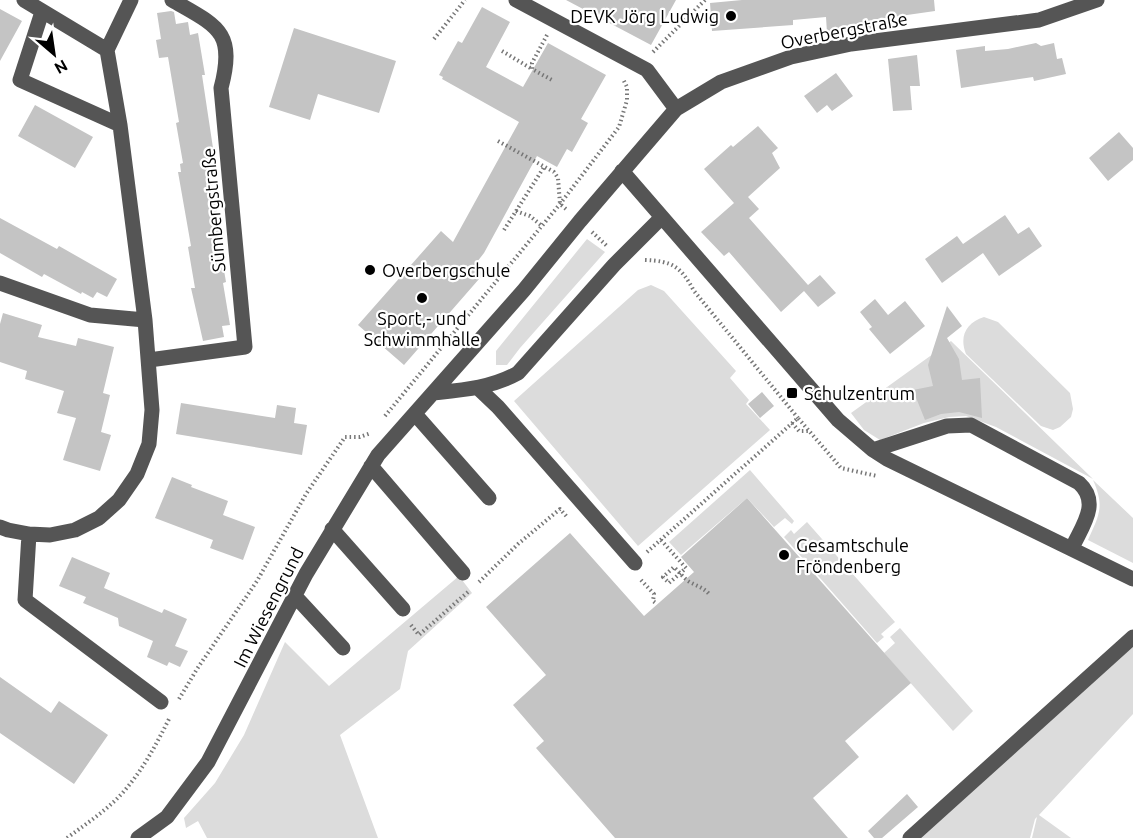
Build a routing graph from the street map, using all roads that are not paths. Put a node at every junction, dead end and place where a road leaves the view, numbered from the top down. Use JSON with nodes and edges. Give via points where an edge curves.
{"nodes":[{"id":1,"x":24,"y":0,"type":"edge"},
{"id":2,"x":131,"y":0,"type":"edge"},
{"id":3,"x":172,"y":0,"type":"edge"},
{"id":4,"x":516,"y":0,"type":"edge"},
{"id":5,"x":1097,"y":0,"type":"edge"},
{"id":6,"x":42,"y":12,"type":"junction"},
{"id":7,"x":107,"y":50,"type":"junction"},
{"id":8,"x":676,"y":109,"type":"junction"},
{"id":9,"x":120,"y":126,"type":"junction"},
{"id":10,"x":622,"y":171,"type":"junction"},
{"id":11,"x":662,"y":217,"type":"junction"},
{"id":12,"x":0,"y":283,"type":"edge"},
{"id":13,"x":145,"y":320,"type":"junction"},
{"id":14,"x":149,"y":360,"type":"junction"},
{"id":15,"x":478,"y":388,"type":"junction"},
{"id":16,"x":433,"y":393,"type":"junction"},
{"id":17,"x":415,"y":414,"type":"junction"},
{"id":18,"x":873,"y":450,"type":"junction"},
{"id":19,"x":371,"y":466,"type":"junction"},
{"id":20,"x":489,"y":498,"type":"dead end"},
{"id":21,"x":0,"y":527,"type":"edge"},
{"id":22,"x":332,"y":529,"type":"junction"},
{"id":23,"x":29,"y":534,"type":"junction"},
{"id":24,"x":1072,"y":548,"type":"junction"},
{"id":25,"x":635,"y":563,"type":"road end"},
{"id":26,"x":463,"y":573,"type":"dead end"},
{"id":27,"x":1133,"y":579,"type":"edge"},
{"id":28,"x":295,"y":596,"type":"junction"},
{"id":29,"x":403,"y":609,"type":"dead end"},
{"id":30,"x":1133,"y":637,"type":"edge"},
{"id":31,"x":343,"y":648,"type":"dead end"},
{"id":32,"x":161,"y":702,"type":"dead end"},
{"id":33,"x":138,"y":838,"type":"edge"},
{"id":34,"x":910,"y":838,"type":"edge"}],
"edges":[{"from":1,"to":6,"type":"street"},
{"from":2,"to":7,"type":"street"},
{"from":3,"to":14,"type":"street","name":"Sümbergstraße","via":[[212,23],[226,46],[227,65],[221,88],[245,347]]},
{"from":4,"to":8,"type":"street","via":[[647,70]]},
{"from":5,"to":8,"type":"street","name":"Overbergstraße","via":[[1039,20],[851,44],[791,57],[721,82]]},
{"from":6,"to":7,"type":"street"},
{"from":6,"to":9,"type":"street","via":[[20,80]]},
{"from":7,"to":9,"type":"street"},
{"from":8,"to":10,"type":"street","name":"Overbergstraße"},
{"from":9,"to":13,"type":"street"},
{"from":10,"to":11,"type":"street"},
{"from":10,"to":16,"type":"street","name":"Im Wiesengrund"},
{"from":11,"to":15,"type":"street","via":[[620,258],[518,373]]},
{"from":11,"to":18,"type":"street","via":[[838,420]]},
{"from":12,"to":13,"type":"street","via":[[90,315]]},
{"from":13,"to":14,"type":"street"},
{"from":14,"to":23,"type":"street","via":[[152,410],[148,444],[137,474],[119,500],[99,518],[75,530]]},
{"from":15,"to":16,"type":"street"},
{"from":15,"to":25,"type":"street"},
{"from":16,"to":17,"type":"street","name":"Im Wiesengrund"},
{"from":17,"to":19,"type":"street","name":"Im Wiesengrund"},
{"from":17,"to":20,"type":"street"},
{"from":18,"to":24,"type":"street"},
{"from":18,"to":24,"type":"street","via":[[947,426],[971,425],[1086,490],[1089,513]]},
{"from":19,"to":22,"type":"street","name":"Im Wiesengrund"},
{"from":19,"to":26,"type":"street"},
{"from":21,"to":23,"type":"street"},
{"from":22,"to":28,"type":"street","name":"Im Wiesengrund"},
{"from":22,"to":29,"type":"street"},
{"from":23,"to":32,"type":"street","via":[[25,600]]},
{"from":24,"to":27,"type":"street"},
{"from":28,"to":31,"type":"street"},
{"from":28,"to":33,"type":"street","name":"Im Wiesengrund","via":[[208,762],[167,817]]},
{"from":30,"to":34,"type":"street"}]}
